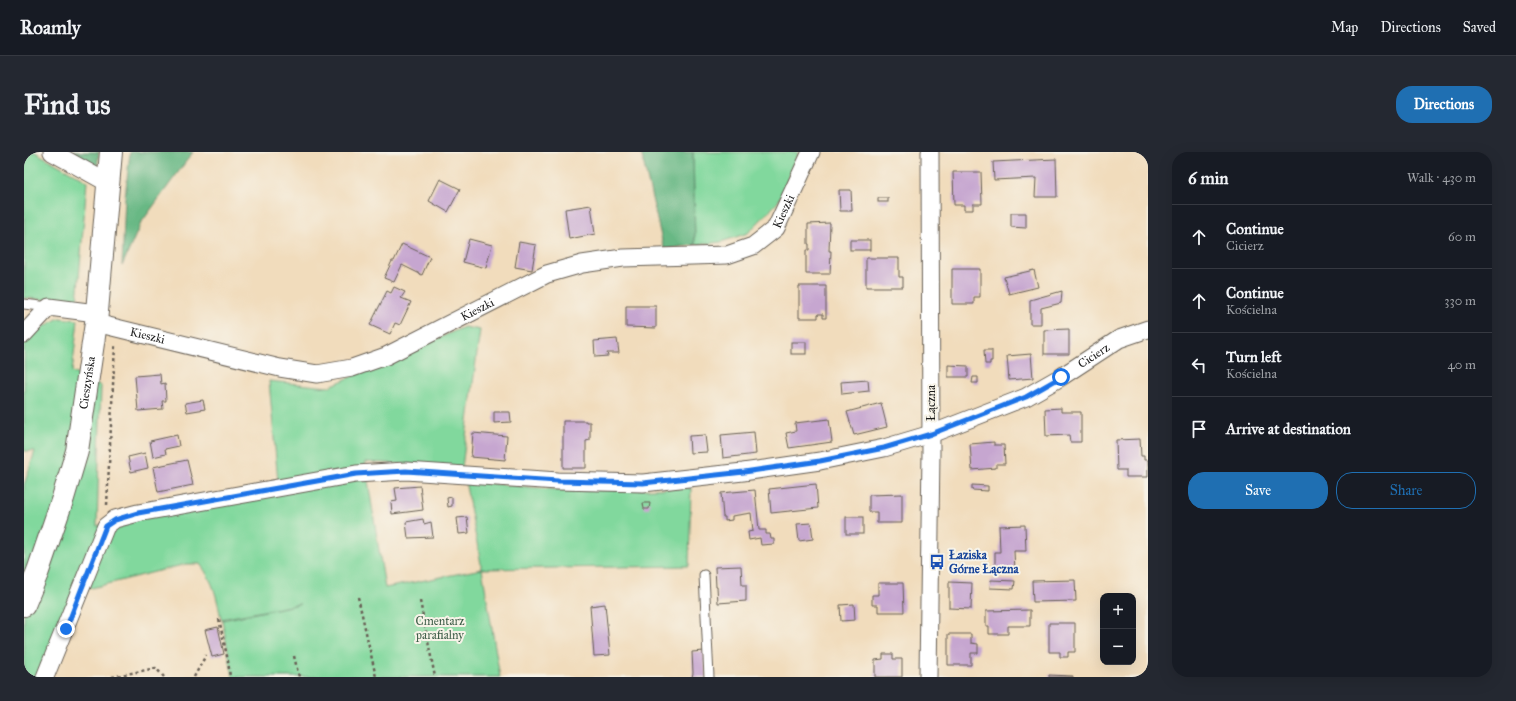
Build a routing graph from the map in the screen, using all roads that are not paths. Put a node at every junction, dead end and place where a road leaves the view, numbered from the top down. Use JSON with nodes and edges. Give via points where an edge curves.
{"nodes":[{"id":1,"x":52,"y":152,"type":"edge"},
{"id":2,"x":111,"y":152,"type":"edge"},
{"id":3,"x":811,"y":152,"type":"edge"},
{"id":4,"x":930,"y":152,"type":"edge"},
{"id":5,"x":108,"y":183,"type":"junction"},
{"id":6,"x":24,"y":304,"type":"edge"},
{"id":7,"x":49,"y":308,"type":"junction"},
{"id":8,"x":103,"y":321,"type":"junction"},
{"id":9,"x":1148,"y":329,"type":"edge"},
{"id":10,"x":24,"y":334,"type":"edge"},
{"id":11,"x":931,"y":434,"type":"junction"},
{"id":12,"x":704,"y":575,"type":"dead end"},
{"id":13,"x":24,"y":605,"type":"edge"},
{"id":14,"x":45,"y":677,"type":"edge"},
{"id":15,"x":709,"y":677,"type":"edge"},
{"id":16,"x":928,"y":677,"type":"edge"}],
"edges":[{"from":1,"to":5,"type":"street"},
{"from":2,"to":5,"type":"street","name":"Cieszyńska"},
{"from":3,"to":8,"type":"street","name":"Kieszki","via":[[776,228],[753,246],[728,255],[623,258],[582,264],[547,274],[386,356],[352,368],[316,374],[280,368]]},
{"from":4,"to":11,"type":"street","name":"Łączna"},
{"from":5,"to":8,"type":"street","name":"Cieszyńska"},
{"from":6,"to":7,"type":"lane"},
{"from":7,"to":8,"type":"street","name":"Kieszki"},
{"from":7,"to":10,"type":"street"},
{"from":8,"to":13,"type":"street","name":"Cieszyńska","via":[[77,452],[64,498]]},
{"from":9,"to":11,"type":"street","name":"Cicierz","via":[[1119,339],[1026,397]]},
{"from":11,"to":14,"type":"street","name":"Cicierz","via":[[884,448],[820,461],[643,483],[558,481],[406,471],[356,474],[138,513],[115,520],[106,526]]},
{"from":11,"to":16,"type":"street","name":"Łączna"},
{"from":12,"to":15,"type":"lane"}]}
